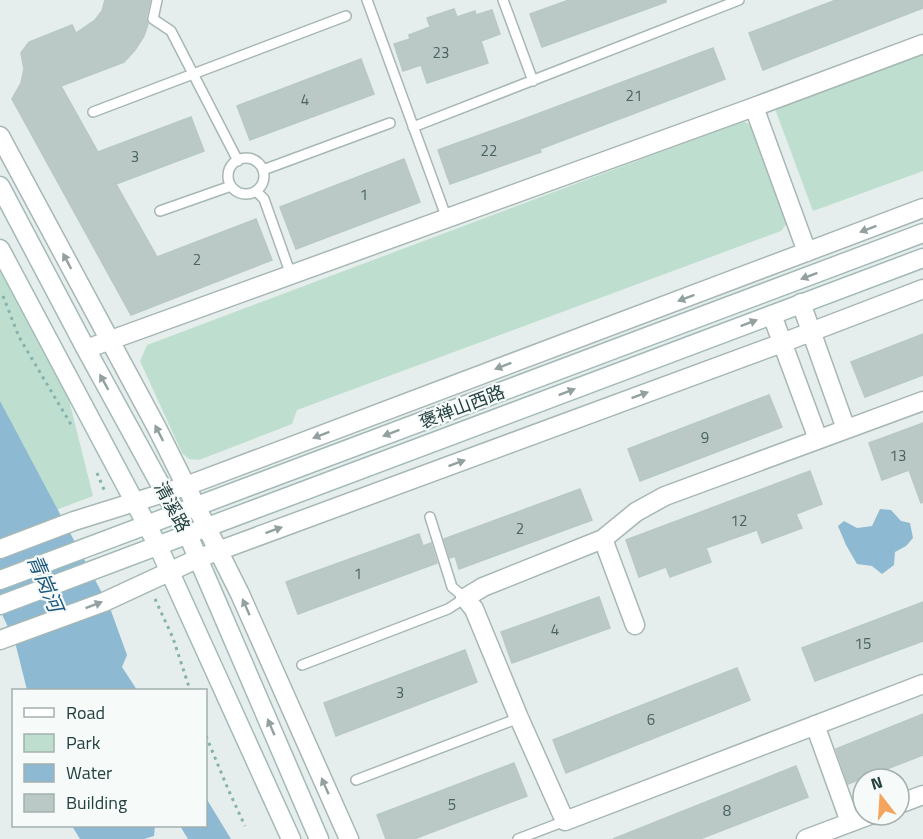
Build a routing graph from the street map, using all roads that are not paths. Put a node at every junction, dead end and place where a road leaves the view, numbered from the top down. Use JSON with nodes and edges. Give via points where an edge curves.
{"nodes":[{"id":1,"x":157,"y":0,"type":"edge"},
{"id":2,"x":366,"y":0,"type":"edge"},
{"id":3,"x":503,"y":0,"type":"edge"},
{"id":4,"x":738,"y":0,"type":"edge"},
{"id":5,"x":346,"y":16,"type":"dead end"},
{"id":6,"x":923,"y":44,"type":"edge"},
{"id":7,"x":193,"y":74,"type":"junction"},
{"id":8,"x":533,"y":81,"type":"junction"},
{"id":9,"x":754,"y":107,"type":"junction"},
{"id":10,"x":93,"y":112,"type":"dead end"},
{"id":11,"x":390,"y":123,"type":"dead end"},
{"id":12,"x":413,"y":127,"type":"junction"},
{"id":13,"x":0,"y":136,"type":"edge"},
{"id":14,"x":238,"y":161,"type":"junction"},
{"id":15,"x":263,"y":170,"type":"junction"},
{"id":16,"x":0,"y":186,"type":"edge"},
{"id":17,"x":231,"y":186,"type":"junction"},
{"id":18,"x":256,"y":191,"type":"junction"},
{"id":19,"x":923,"y":208,"type":"edge"},
{"id":20,"x":160,"y":211,"type":"dead end"},
{"id":21,"x":447,"y":219,"type":"junction"},
{"id":22,"x":923,"y":233,"type":"edge"},
{"id":23,"x":0,"y":249,"type":"edge"},
{"id":24,"x":807,"y":252,"type":"junction"},
{"id":25,"x":923,"y":258,"type":"edge"},
{"id":26,"x":291,"y":275,"type":"junction"},
{"id":27,"x":923,"y":289,"type":"edge"},
{"id":28,"x":801,"y":303,"type":"junction"},
{"id":29,"x":772,"y":315,"type":"junction"},
{"id":30,"x":811,"y":332,"type":"junction"},
{"id":31,"x":110,"y":340,"type":"junction"},
{"id":32,"x":782,"y":343,"type":"junction"},
{"id":33,"x":86,"y":349,"type":"junction"},
{"id":34,"x":923,"y":400,"type":"edge"},
{"id":35,"x":846,"y":429,"type":"junction"},
{"id":36,"x":818,"y":439,"type":"junction"},
{"id":37,"x":186,"y":486,"type":"junction"},
{"id":38,"x":165,"y":492,"type":"junction"},
{"id":39,"x":135,"y":502,"type":"junction"},
{"id":40,"x":196,"y":507,"type":"junction"},
{"id":41,"x":177,"y":514,"type":"junction"},
{"id":42,"x":430,"y":517,"type":"dead end"},
{"id":43,"x":148,"y":525,"type":"junction"},
{"id":44,"x":207,"y":528,"type":"junction"},
{"id":45,"x":188,"y":535,"type":"junction"},
{"id":46,"x":603,"y":539,"type":"junction"},
{"id":47,"x":158,"y":546,"type":"junction"},
{"id":48,"x":0,"y":549,"type":"edge"},
{"id":49,"x":218,"y":551,"type":"junction"},
{"id":50,"x":199,"y":558,"type":"junction"},
{"id":51,"x":170,"y":571,"type":"junction"},
{"id":52,"x":0,"y":580,"type":"edge"},
{"id":53,"x":465,"y":598,"type":"junction"},
{"id":54,"x":0,"y":605,"type":"edge"},
{"id":55,"x":635,"y":626,"type":"dead end"},
{"id":56,"x":0,"y":640,"type":"edge"},
{"id":57,"x":302,"y":665,"type":"dead end"},
{"id":58,"x":923,"y":684,"type":"edge"},
{"id":59,"x":519,"y":718,"type":"junction"},
{"id":60,"x":815,"y":725,"type":"junction"},
{"id":61,"x":356,"y":780,"type":"dead end"},
{"id":62,"x":565,"y":821,"type":"junction"},
{"id":63,"x":850,"y":822,"type":"joint"},
{"id":64,"x":291,"y":839,"type":"edge"},
{"id":65,"x":319,"y":839,"type":"edge"},
{"id":66,"x":349,"y":839,"type":"edge"},
{"id":67,"x":518,"y":839,"type":"edge"},
{"id":68,"x":806,"y":839,"type":"edge"}],
"edges":[{"from":1,"to":7,"type":"lane","via":[[153,19],[171,31]]},
{"from":2,"to":12,"type":"lane"},
{"from":3,"to":8,"type":"lane"},
{"from":4,"to":8,"type":"lane"},
{"from":5,"to":7,"type":"lane"},
{"from":6,"to":9,"type":"street"},
{"from":7,"to":10,"type":"lane"},
{"from":7,"to":14,"type":"lane"},
{"from":8,"to":12,"type":"lane"},
{"from":9,"to":21,"type":"street"},
{"from":9,"to":24,"type":"street"},
{"from":11,"to":15,"type":"lane"},
{"from":12,"to":21,"type":"lane"},
{"from":31,"to":13,"type":"street","one_way":true},
{"from":14,"to":15,"type":"lane","via":[[249,159]]},
{"from":14,"to":17,"type":"lane","via":[[229,175]]},
{"from":15,"to":18,"type":"lane","via":[[264,182]]},
{"from":16,"to":33,"type":"street","name":"清溪路"},
{"from":17,"to":18,"type":"lane","via":[[245,194]]},
{"from":17,"to":20,"type":"lane"},
{"from":18,"to":26,"type":"lane","via":[[264,199]]},
{"from":19,"to":24,"type":"street","one_way":true},
{"from":21,"to":26,"type":"street"},
{"from":22,"to":40,"type":"street","name":"褒禅山西路","one_way":true},
{"from":23,"to":39,"type":"street","name":"清溪路"},
{"from":24,"to":37,"type":"street","one_way":true},
{"from":25,"to":28,"type":"street","name":"褒禅山西路"},
{"from":26,"to":31,"type":"street"},
{"from":27,"to":30,"type":"street"},
{"from":28,"to":29,"type":"street","name":"褒禅山西路"},
{"from":28,"to":30,"type":"street"},
{"from":29,"to":32,"type":"street"},
{"from":44,"to":29,"type":"street","name":"褒禅山西路","one_way":true},
{"from":30,"to":32,"type":"street"},
{"from":30,"to":35,"type":"street"},
{"from":31,"to":33,"type":"street"},
{"from":37,"to":31,"type":"street","one_way":true},
{"from":32,"to":36,"type":"street"},
{"from":49,"to":32,"type":"street","one_way":true},
{"from":38,"to":33,"type":"street","name":"清溪路","one_way":true},
{"from":34,"to":35,"type":"street"},
{"from":35,"to":36,"type":"street"},
{"from":36,"to":46,"type":"street","via":[[665,496],[636,512]]},
{"from":37,"to":38,"type":"street"},
{"from":37,"to":40,"type":"street"},
{"from":38,"to":39,"type":"street"},
{"from":38,"to":41,"type":"street","name":"清溪路"},
{"from":39,"to":43,"type":"street","name":"清溪路"},
{"from":39,"to":48,"type":"street"},
{"from":40,"to":41,"type":"street","name":"褒禅山西路"},
{"from":40,"to":44,"type":"street"},
{"from":41,"to":43,"type":"street","name":"褒禅山西路"},
{"from":41,"to":45,"type":"street","name":"清溪路"},
{"from":42,"to":53,"type":"lane","via":[[452,586]]},
{"from":43,"to":47,"type":"street","name":"清溪路"},
{"from":43,"to":52,"type":"street","name":"褒禅山西路"},
{"from":44,"to":45,"type":"street","name":"褒禅山西路"},
{"from":44,"to":49,"type":"street"},
{"from":45,"to":47,"type":"street","name":"褒禅山西路"},
{"from":45,"to":50,"type":"street","name":"清溪路"},
{"from":46,"to":53,"type":"street","via":[[483,587]]},
{"from":46,"to":55,"type":"street"},
{"from":47,"to":51,"type":"street","name":"清溪路"},
{"from":47,"to":54,"type":"street","name":"褒禅山西路"},
{"from":49,"to":50,"type":"street"},
{"from":66,"to":49,"type":"street","one_way":true},
{"from":50,"to":51,"type":"street"},
{"from":65,"to":50,"type":"street","name":"清溪路","one_way":true},
{"from":56,"to":51,"type":"street","one_way":true,"via":[[104,602]]},
{"from":51,"to":64,"type":"street","name":"清溪路"},
{"from":53,"to":57,"type":"lane","via":[[448,609]]},
{"from":53,"to":59,"type":"street","via":[[474,609]]},
{"from":58,"to":60,"type":"street"},
{"from":59,"to":61,"type":"lane"},
{"from":59,"to":62,"type":"street"},
{"from":60,"to":62,"type":"street"},
{"from":60,"to":63,"type":"street"},
{"from":62,"to":67,"type":"lane"},
{"from":63,"to":68,"type":"street"}]}
